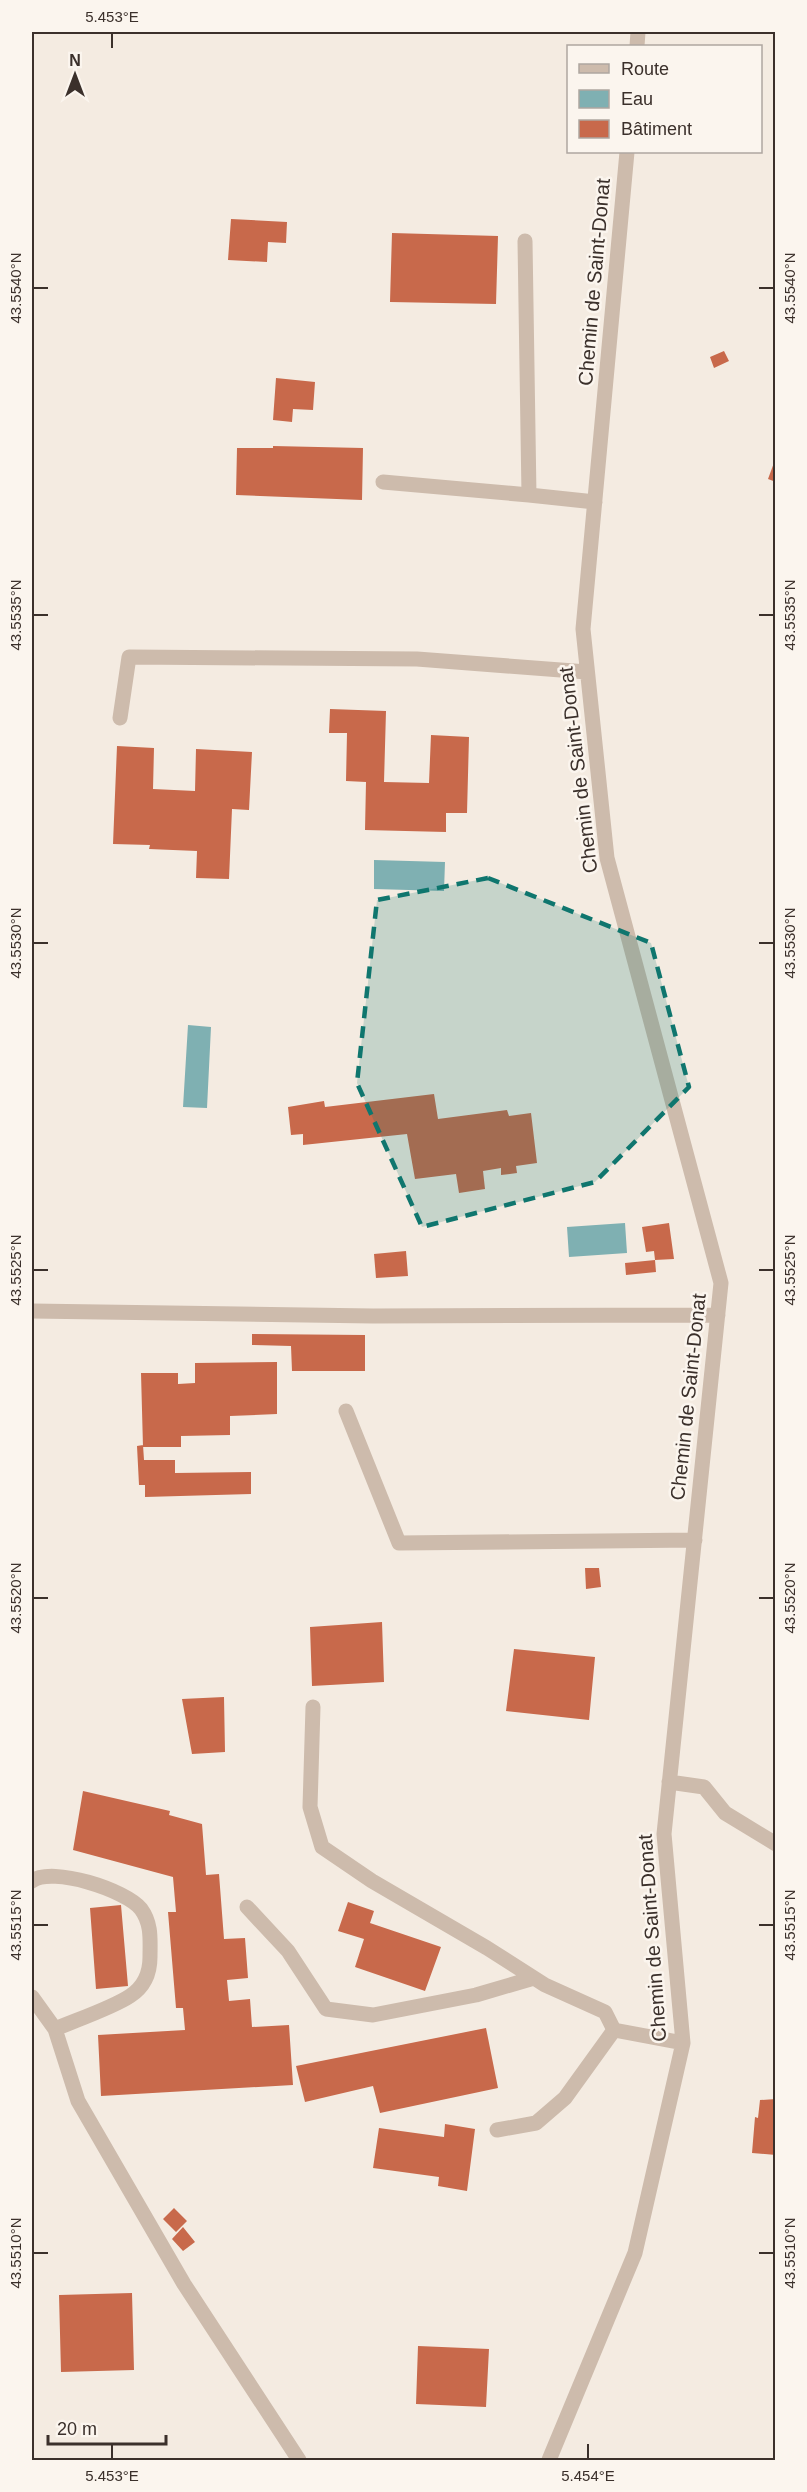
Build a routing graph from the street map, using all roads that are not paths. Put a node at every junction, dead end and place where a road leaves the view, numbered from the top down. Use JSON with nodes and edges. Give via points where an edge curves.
{"nodes":[{"id":1,"x":627,"y":153,"type":"edge"},
{"id":2,"x":525,"y":241,"type":"dead end"},
{"id":3,"x":382,"y":482,"type":"dead end"},
{"id":4,"x":529,"y":495,"type":"junction"},
{"id":5,"x":595,"y":501,"type":"junction"},
{"id":6,"x":587,"y":672,"type":"junction"},
{"id":7,"x":120,"y":718,"type":"dead end"},
{"id":8,"x":32,"y":1311,"type":"edge"},
{"id":9,"x":718,"y":1315,"type":"junction"},
{"id":10,"x":346,"y":1411,"type":"dead end"},
{"id":11,"x":694,"y":1540,"type":"junction"},
{"id":12,"x":314,"y":1707,"type":"dead end"},
{"id":13,"x":669,"y":1782,"type":"junction"},
{"id":14,"x":776,"y":1844,"type":"edge"},
{"id":15,"x":32,"y":1881,"type":"edge"},
{"id":16,"x":247,"y":1907,"type":"dead end"},
{"id":17,"x":534,"y":1978,"type":"junction"},
{"id":18,"x":32,"y":1997,"type":"edge"},
{"id":19,"x":55,"y":2030,"type":"junction"},
{"id":20,"x":614,"y":2030,"type":"junction"},
{"id":21,"x":683,"y":2043,"type":"junction"},
{"id":22,"x":497,"y":2130,"type":"dead end"},
{"id":23,"x":299,"y":2460,"type":"edge"},
{"id":24,"x":549,"y":2460,"type":"edge"}],
"edges":[{"from":1,"to":5,"type":"street","name":"Chemin de Saint-Donat"},
{"from":2,"to":4,"type":"street"},
{"from":3,"to":4,"type":"street"},
{"from":4,"to":5,"type":"street"},
{"from":5,"to":6,"type":"street","name":"Chemin de Saint-Donat","via":[[583,628]]},
{"from":6,"to":7,"type":"street","via":[[417,659],[129,657]]},
{"from":6,"to":9,"type":"street","name":"Chemin de Saint-Donat","via":[[607,858],[721,1284]]},
{"from":8,"to":9,"type":"street","via":[[373,1316]]},
{"from":9,"to":11,"type":"street","name":"Chemin de Saint-Donat"},
{"from":10,"to":11,"type":"street","via":[[399,1544]]},
{"from":11,"to":13,"type":"street","name":"Chemin de Saint-Donat"},
{"from":12,"to":17,"type":"street","via":[[310,1807],[322,1847]]},
{"from":13,"to":14,"type":"street","via":[[704,1787],[725,1813]]},
{"from":13,"to":21,"type":"street","name":"Chemin de Saint-Donat","via":[[664,1834]]},
{"from":15,"to":19,"type":"street","via":[[55,1876],[102,1885],[140,1907],[150,1923],[150,1974],[132,1995]]},
{"from":16,"to":17,"type":"street","via":[[288,1951],[326,2009],[374,2015],[476,1995]]},
{"from":17,"to":20,"type":"street","via":[[604,2012]]},
{"from":18,"to":19,"type":"street"},
{"from":19,"to":23,"type":"street","via":[[78,2101],[184,2284]]},
{"from":20,"to":21,"type":"street"},
{"from":20,"to":22,"type":"street","via":[[565,2098],[536,2123]]},
{"from":21,"to":24,"type":"street","name":"Chemin de Saint-Donat","via":[[635,2253]]}]}
